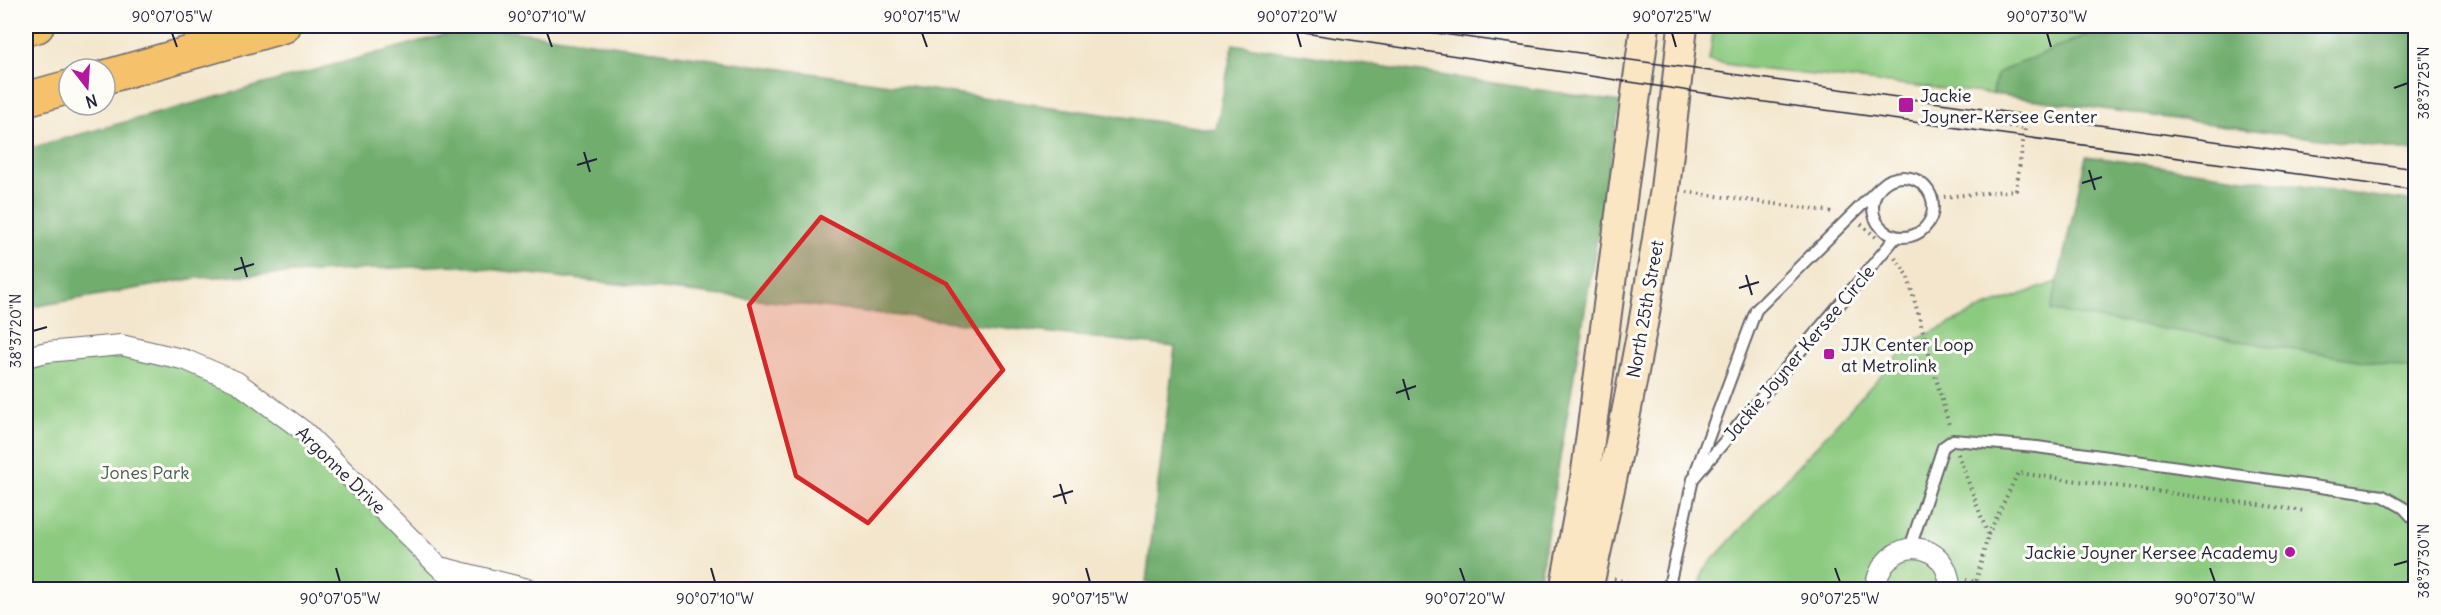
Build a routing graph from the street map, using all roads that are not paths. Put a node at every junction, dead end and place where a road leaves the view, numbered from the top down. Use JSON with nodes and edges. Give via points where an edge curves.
{"nodes":[{"id":1,"x":37,"y":26,"type":"edge"},
{"id":2,"x":1645,"y":26,"type":"edge"},
{"id":3,"x":1683,"y":26,"type":"edge"},
{"id":4,"x":26,"y":29,"type":"edge"},
{"id":5,"x":272,"y":29,"type":"edge"},
{"id":6,"x":117,"y":74,"type":"edge"},
{"id":7,"x":57,"y":90,"type":"edge"},
{"id":8,"x":26,"y":99,"type":"edge"},
{"id":9,"x":1880,"y":187,"type":"junction"},
{"id":10,"x":1896,"y":237,"type":"junction"},
{"id":11,"x":26,"y":357,"type":"edge"},
{"id":12,"x":1693,"y":479,"type":"junction"},
{"id":13,"x":2415,"y":521,"type":"edge"},
{"id":14,"x":1910,"y":548,"type":"junction"},
{"id":15,"x":439,"y":567,"type":"junction"},
{"id":16,"x":1596,"y":583,"type":"edge"},
{"id":17,"x":1950,"y":583,"type":"edge"},
{"id":18,"x":1875,"y":589,"type":"edge"},
{"id":19,"x":466,"y":590,"type":"edge"},
{"id":20,"x":532,"y":590,"type":"edge"},
{"id":21,"x":1567,"y":590,"type":"edge"},
{"id":22,"x":1668,"y":590,"type":"edge"}],
"edges":[{"from":1,"to":4,"type":"highway"},
{"from":2,"to":21,"type":"main road","name":"North 25th Street","via":[[1611,294]]},
{"from":3,"to":16,"type":"main road","name":"North 25th Street","via":[[1665,189],[1623,429],[1591,583]]},
{"from":5,"to":6,"type":"highway"},
{"from":7,"to":8,"type":"highway"},
{"from":9,"to":10,"type":"lane","via":[[1873,213],[1876,223]]},
{"from":9,"to":10,"type":"lane","via":[[1898,177],[1908,177],[1927,188],[1932,198],[1934,212],[1927,227],[1919,234]]},
{"from":9,"to":12,"type":"lane","via":[[1756,310]]},
{"from":10,"to":12,"type":"lane","name":"Jackie Joyner Kersee Circle"},
{"from":11,"to":15,"type":"street","name":"Argonne Drive","via":[[121,345],[186,360],[237,382],[305,432]]},
{"from":12,"to":22,"type":"lane","name":"Jackie Joyner Kersee Circle"},
{"from":13,"to":14,"type":"lane","via":[[2404,508],[2383,496],[2037,447],[1953,440],[1943,447]]},
{"from":14,"to":17,"type":"street","via":[[1934,554],[1945,566]]},
{"from":14,"to":18,"type":"street","via":[[1891,555],[1881,567]]},
{"from":15,"to":19,"type":"street","name":"Argonne Drive"},
{"from":15,"to":20,"type":"street"}]}
